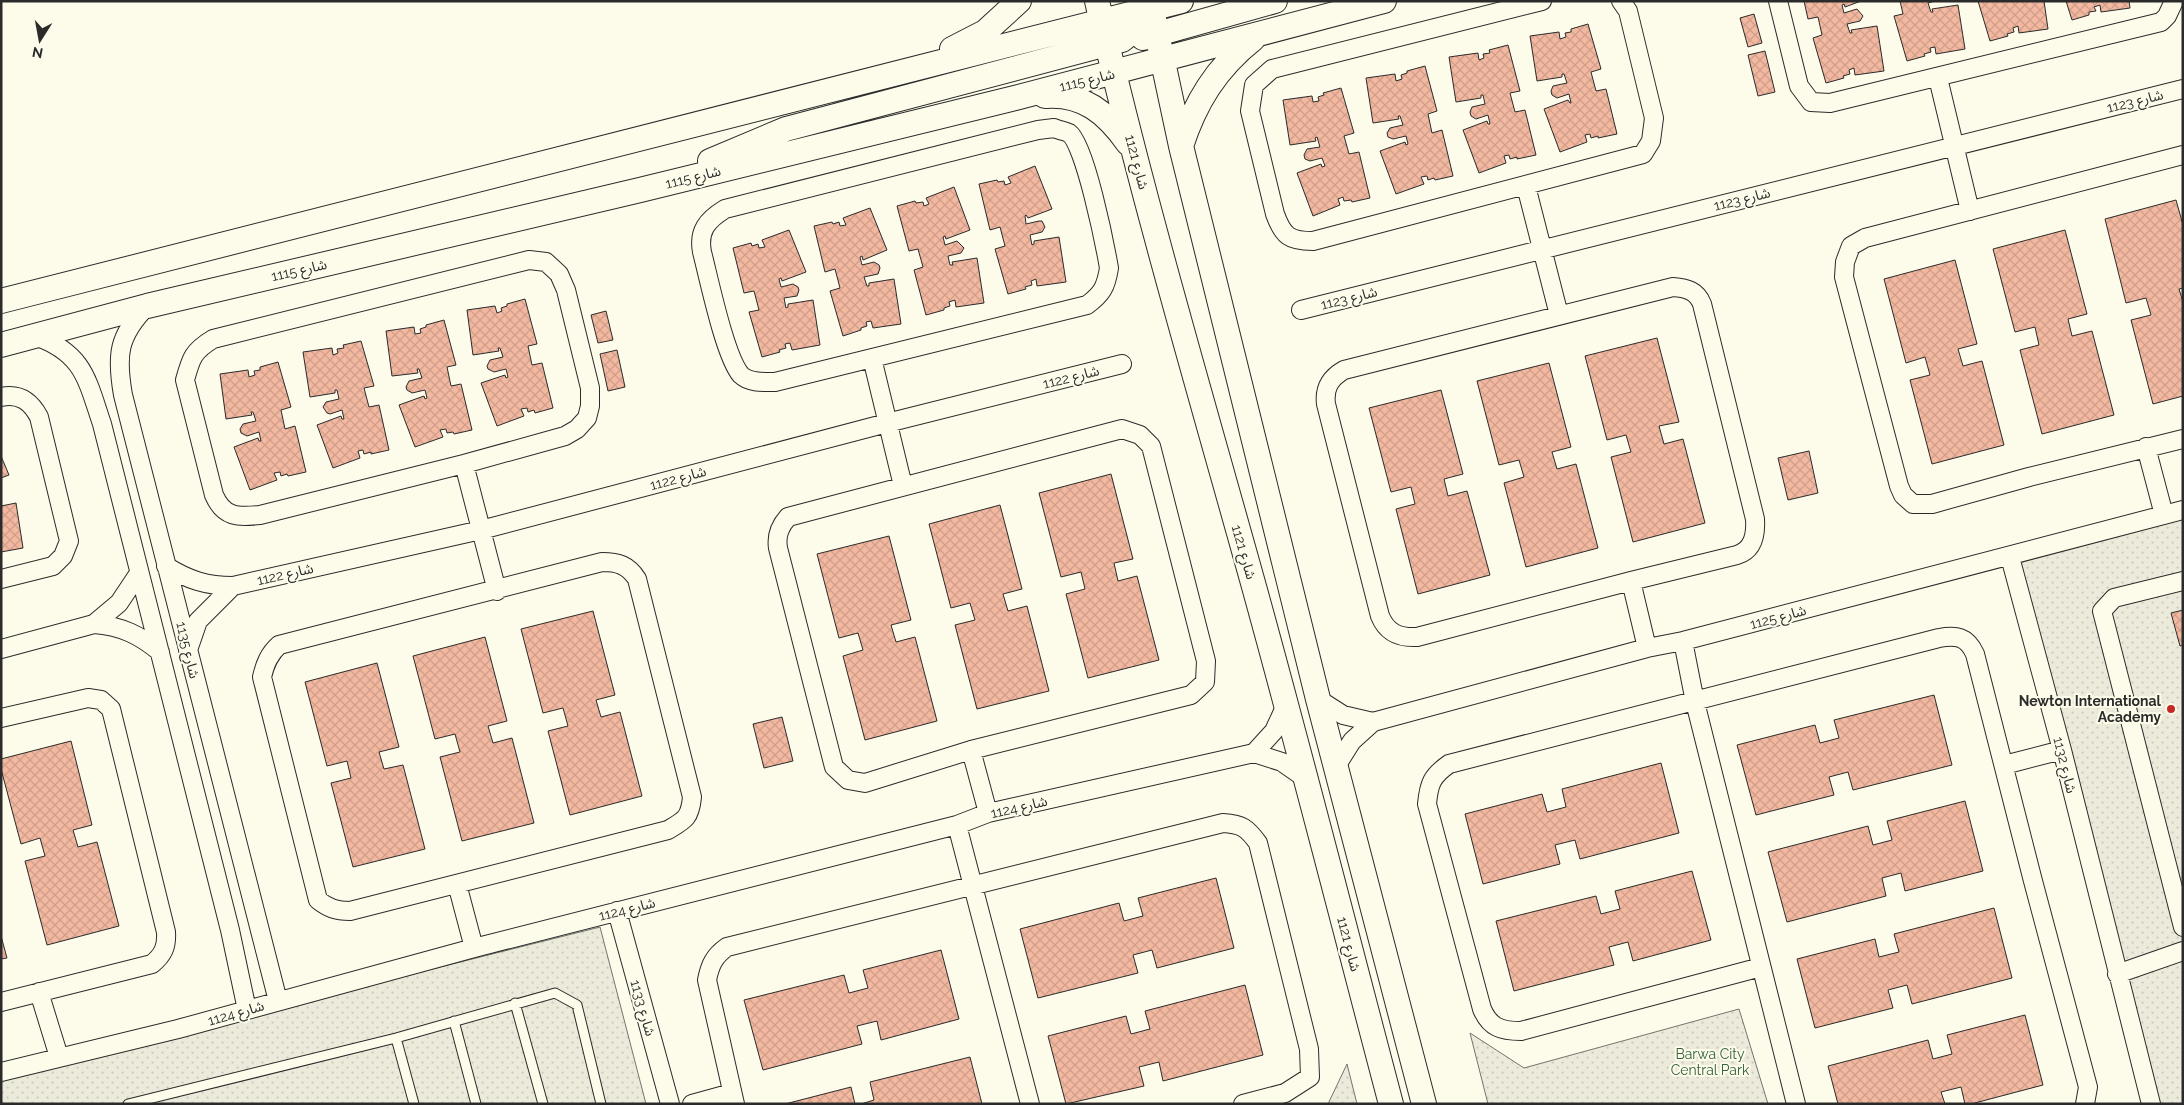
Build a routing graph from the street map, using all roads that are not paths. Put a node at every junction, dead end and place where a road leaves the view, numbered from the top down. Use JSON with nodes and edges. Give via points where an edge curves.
{"nodes":[{"id":1,"x":1019,"y":1,"type":"edge"},
{"id":2,"x":1181,"y":1,"type":"edge"},
{"id":3,"x":1275,"y":1,"type":"edge"},
{"id":4,"x":1384,"y":1,"type":"edge"},
{"id":5,"x":1542,"y":1,"type":"edge"},
{"id":6,"x":1621,"y":1,"type":"edge"},
{"id":7,"x":1778,"y":1,"type":"edge"},
{"id":8,"x":2174,"y":1,"type":"edge"},
{"id":9,"x":1150,"y":5,"type":"edge"},
{"id":10,"x":1099,"y":11,"type":"edge"},
{"id":11,"x":1157,"y":33,"type":"junction"},
{"id":12,"x":1258,"y":35,"type":"junction"},
{"id":13,"x":1107,"y":45,"type":"junction"},
{"id":14,"x":1163,"y":61,"type":"junction"},
{"id":15,"x":920,"y":66,"type":"junction"},
{"id":16,"x":1113,"y":74,"type":"junction"},
{"id":17,"x":1938,"y":78,"type":"junction"},
{"id":18,"x":2183,"y":89,"type":"edge"},
{"id":19,"x":1016,"y":98,"type":"junction"},
{"id":20,"x":1954,"y":145,"type":"junction"},
{"id":21,"x":1181,"y":146,"type":"junction"},
{"id":22,"x":1134,"y":151,"type":"junction"},
{"id":23,"x":2183,"y":155,"type":"edge"},
{"id":24,"x":1526,"y":186,"type":"junction"},
{"id":25,"x":640,"y":190,"type":"junction"},
{"id":26,"x":1970,"y":211,"type":"junction"},
{"id":27,"x":1542,"y":250,"type":"junction"},
{"id":28,"x":1,"y":302,"type":"edge"},
{"id":29,"x":147,"y":306,"type":"junction"},
{"id":30,"x":1301,"y":310,"type":"dead end"},
{"id":31,"x":1559,"y":315,"type":"junction"},
{"id":32,"x":35,"y":336,"type":"junction"},
{"id":33,"x":1,"y":345,"type":"edge"},
{"id":34,"x":872,"y":358,"type":"junction"},
{"id":35,"x":1122,"y":364,"type":"dead end"},
{"id":36,"x":1,"y":397,"type":"edge"},
{"id":37,"x":887,"y":423,"type":"junction"},
{"id":38,"x":2183,"y":439,"type":"edge"},
{"id":39,"x":2146,"y":447,"type":"junction"},
{"id":40,"x":464,"y":464,"type":"junction"},
{"id":41,"x":902,"y":486,"type":"junction"},
{"id":42,"x":2183,"y":510,"type":"edge"},
{"id":43,"x":2164,"y":515,"type":"junction"},
{"id":44,"x":482,"y":530,"type":"junction"},
{"id":45,"x":2010,"y":557,"type":"junction"},
{"id":46,"x":166,"y":566,"type":"junction"},
{"id":47,"x":139,"y":573,"type":"junction"},
{"id":48,"x":1,"y":579,"type":"edge"},
{"id":49,"x":1631,"y":581,"type":"junction"},
{"id":50,"x":2183,"y":581,"type":"edge"},
{"id":51,"x":233,"y":586,"type":"junction"},
{"id":52,"x":497,"y":591,"type":"junction"},
{"id":53,"x":94,"y":624,"type":"junction"},
{"id":54,"x":1683,"y":641,"type":"junction"},
{"id":55,"x":1647,"y":648,"type":"junction"},
{"id":56,"x":1,"y":649,"type":"edge"},
{"id":57,"x":188,"y":650,"type":"junction"},
{"id":58,"x":160,"y":652,"type":"junction"},
{"id":59,"x":1318,"y":699,"type":"junction"},
{"id":60,"x":1695,"y":702,"type":"junction"},
{"id":61,"x":1286,"y":705,"type":"junction"},
{"id":62,"x":1,"y":718,"type":"edge"},
{"id":63,"x":1373,"y":722,"type":"junction"},
{"id":64,"x":971,"y":750,"type":"junction"},
{"id":65,"x":2062,"y":750,"type":"junction"},
{"id":66,"x":1254,"y":753,"type":"junction"},
{"id":67,"x":2004,"y":765,"type":"junction"},
{"id":68,"x":1335,"y":768,"type":"junction"},
{"id":69,"x":1305,"y":778,"type":"junction"},
{"id":70,"x":988,"y":813,"type":"junction"},
{"id":71,"x":957,"y":825,"type":"junction"},
{"id":72,"x":457,"y":884,"type":"junction"},
{"id":73,"x":974,"y":885,"type":"junction"},
{"id":74,"x":617,"y":911,"type":"junction"},
{"id":75,"x":2183,"y":927,"type":"edge"},
{"id":76,"x":474,"y":948,"type":"junction"},
{"id":77,"x":2183,"y":951,"type":"edge"},
{"id":78,"x":1761,"y":967,"type":"junction"},
{"id":79,"x":2117,"y":974,"type":"junction"},
{"id":80,"x":39,"y":992,"type":"junction"},
{"id":81,"x":278,"y":1000,"type":"junction"},
{"id":82,"x":1,"y":1002,"type":"edge"},
{"id":83,"x":515,"y":1003,"type":"junction"},
{"id":84,"x":247,"y":1010,"type":"junction"},
{"id":85,"x":454,"y":1021,"type":"junction"},
{"id":86,"x":396,"y":1038,"type":"junction"},
{"id":87,"x":59,"y":1057,"type":"junction"},
{"id":88,"x":1,"y":1072,"type":"edge"},
{"id":89,"x":733,"y":1098,"type":"edge"},
{"id":90,"x":128,"y":1104,"type":"edge"},
{"id":91,"x":414,"y":1104,"type":"edge"},
{"id":92,"x":476,"y":1104,"type":"edge"},
{"id":93,"x":543,"y":1104,"type":"edge"},
{"id":94,"x":601,"y":1104,"type":"edge"},
{"id":95,"x":670,"y":1104,"type":"edge"},
{"id":96,"x":692,"y":1104,"type":"edge"},
{"id":97,"x":1030,"y":1104,"type":"edge"},
{"id":98,"x":1243,"y":1104,"type":"edge"},
{"id":99,"x":1391,"y":1104,"type":"edge"},
{"id":100,"x":1424,"y":1104,"type":"edge"},
{"id":101,"x":1796,"y":1104,"type":"edge"},
{"id":102,"x":2085,"y":1104,"type":"edge"},
{"id":103,"x":2151,"y":1104,"type":"edge"}],
"edges":[{"from":1,"to":15,"type":"street","via":[[984,32]]},
{"from":2,"to":9,"type":"street"},
{"from":3,"to":11,"type":"street"},
{"from":4,"to":12,"type":"street","name":"شارع 1115"},
{"from":5,"to":24,"type":"street","via":[[1272,69],[1254,85],[1250,111],[1279,226],[1286,236],[1300,241],[1313,241]]},
{"from":6,"to":24,"type":"street","via":[[1628,11],[1654,118],[1651,141],[1643,154]]},
{"from":7,"to":17,"type":"street","via":[[1800,86],[1811,102],[1830,103]]},
{"from":8,"to":17,"type":"street","via":[[2161,22]]},
{"from":9,"to":10,"type":"street"},
{"from":9,"to":11,"type":"street"},
{"from":9,"to":13,"type":"street","via":[[1143,23],[1122,40]]},
{"from":10,"to":13,"type":"street","name":"شارع 1121"},
{"from":10,"to":15,"type":"street"},
{"from":11,"to":14,"type":"street"},
{"from":11,"to":16,"type":"street","via":[[1130,48]]},
{"from":12,"to":14,"type":"street","name":"شارع 1115"},
{"from":12,"to":21,"type":"street","via":[[1211,81],[1195,109]]},
{"from":13,"to":16,"type":"street","name":"شارع 1121"},
{"from":13,"to":25,"type":"street","via":[[786,129]]},
{"from":14,"to":16,"type":"street","name":"شارع 1115"},
{"from":14,"to":21,"type":"street"},
{"from":15,"to":28,"type":"street"},
{"from":16,"to":19,"type":"street","name":"شارع 1115"},
{"from":16,"to":22,"type":"street","name":"شارع 1121"},
{"from":17,"to":20,"type":"street"},
{"from":18,"to":20,"type":"street","name":"شارع 1123"},
{"from":19,"to":22,"type":"street","via":[[1057,96],[1094,106],[1119,129]]},
{"from":19,"to":25,"type":"street","name":"شارع 1115"},
{"from":20,"to":26,"type":"street"},
{"from":20,"to":27,"type":"street","name":"شارع 1123"},
{"from":21,"to":59,"type":"street"},
{"from":22,"to":61,"type":"street","name":"شارع 1121"},
{"from":23,"to":26,"type":"street"},
{"from":24,"to":27,"type":"street"},
{"from":25,"to":29,"type":"street","name":"شارع 1115"},
{"from":26,"to":39,"type":"street","via":[[1865,238],[1851,246],[1845,262],[1844,277],[1902,495],[1913,504],[1925,505]]},
{"from":27,"to":30,"type":"street","name":"شارع 1123"},
{"from":27,"to":31,"type":"street"},
{"from":29,"to":32,"type":"street","name":"شارع 1115"},
{"from":29,"to":46,"type":"street","name":"شارع 1135","via":[[127,330],[120,346],[118,368]]},
{"from":31,"to":49,"type":"street","via":[[1673,287],[1692,291],[1702,304],[1755,520],[1754,536],[1743,553]]},
{"from":31,"to":49,"type":"street","via":[[1344,370],[1328,383],[1326,404],[1380,616],[1396,635],[1417,637]]},
{"from":32,"to":33,"type":"street","name":"شارع 1115"},
{"from":32,"to":47,"type":"street","name":"شارع 1135","via":[[63,348],[75,359],[87,380],[102,424]]},
{"from":34,"to":34,"type":"street","via":[[775,382],[759,382],[742,376],[731,360],[702,252],[703,227],[725,209],[1038,130],[1054,128],[1069,133],[1085,163],[1107,256],[1107,281],[1100,295],[1087,305]]},
{"from":34,"to":37,"type":"street"},
{"from":35,"to":37,"type":"street","name":"شارع 1122"},
{"from":36,"to":48,"type":"street","via":[[21,398],[32,404],[39,417],[69,542],[63,556],[53,566]]},
{"from":37,"to":41,"type":"street"},
{"from":37,"to":44,"type":"street","name":"شارع 1122"},
{"from":38,"to":39,"type":"street"},
{"from":39,"to":43,"type":"street"},
{"from":40,"to":40,"type":"street","via":[[260,514],[242,516],[228,513],[219,506],[214,495],[187,393],[185,380],[190,362],[198,348],[213,339],[529,260],[546,262],[559,274],[566,290],[590,388],[587,418],[565,436]]},
{"from":40,"to":44,"type":"street"},
{"from":41,"to":64,"type":"street","via":[[788,517],[778,532],[778,548],[834,767],[848,780],[865,783]]},
{"from":41,"to":64,"type":"street","via":[[1122,429],[1140,434],[1151,446],[1206,661],[1205,682],[1191,696]]},
{"from":42,"to":43,"type":"street","name":"شارع 1125"},
{"from":43,"to":45,"type":"street","name":"شارع 1125"},
{"from":44,"to":51,"type":"street","name":"شارع 1122"},
{"from":44,"to":52,"type":"street"},
{"from":45,"to":54,"type":"street","name":"شارع 1125"},
{"from":45,"to":65,"type":"street","name":"شارع 1132"},
{"from":46,"to":51,"type":"street","name":"شارع 1122","via":[[198,583]]},
{"from":46,"to":57,"type":"street","name":"شارع 1135"},
{"from":47,"to":53,"type":"street","via":[[118,603]]},
{"from":47,"to":58,"type":"street","name":"شارع 1135"},
{"from":49,"to":55,"type":"street"},
{"from":50,"to":75,"type":"street","via":[[2114,598],[2102,611]]},
{"from":51,"to":57,"type":"street","via":[[198,621]]},
{"from":52,"to":72,"type":"street","via":[[280,645],[272,651],[262,677],[318,900],[332,909],[350,911]]},
{"from":52,"to":72,"type":"street","via":[[602,562],[614,562],[632,571],[637,578],[692,797],[691,810],[685,819],[668,830]]},
{"from":53,"to":56,"type":"street"},
{"from":53,"to":58,"type":"street","via":[[127,630]]},
{"from":54,"to":55,"type":"street","name":"شارع 1125"},
{"from":54,"to":60,"type":"street"},
{"from":55,"to":63,"type":"street","name":"شارع 1125"},
{"from":57,"to":81,"type":"street","name":"شارع 1135"},
{"from":58,"to":84,"type":"street","name":"شارع 1135"},
{"from":59,"to":63,"type":"street","name":"شارع 1125","via":[[1343,716]]},
{"from":59,"to":68,"type":"street"},
{"from":60,"to":67,"type":"street","via":[[1939,638],[1962,637],[1971,644],[1975,654]]},
{"from":60,"to":78,"type":"street"},
{"from":60,"to":78,"type":"street","via":[[1449,764],[1437,772],[1429,785],[1427,804],[1482,1009],[1494,1026],[1507,1031],[1522,1031]]},
{"from":61,"to":66,"type":"street","via":[[1274,731]]},
{"from":61,"to":69,"type":"street","name":"شارع 1121"},
{"from":62,"to":80,"type":"street","via":[[88,698],[101,700],[111,709],[166,932],[162,956],[152,964]]},
{"from":63,"to":68,"type":"street","name":"شارع 1125","via":[[1352,742]]},
{"from":64,"to":70,"type":"street"},
{"from":65,"to":67,"type":"street"},
{"from":65,"to":79,"type":"street","name":"شارع 1132"},
{"from":66,"to":69,"type":"street","via":[[1282,762]]},
{"from":66,"to":70,"type":"street","name":"شارع 1124"},
{"from":67,"to":102,"type":"street","via":[[2088,1087]]},
{"from":68,"to":100,"type":"street"},
{"from":69,"to":99,"type":"street","name":"شارع 1121"},
{"from":70,"to":71,"type":"street","name":"شارع 1124"},
{"from":71,"to":73,"type":"street"},
{"from":71,"to":74,"type":"street","name":"شارع 1124"},
{"from":72,"to":76,"type":"street"},
{"from":73,"to":89,"type":"street","via":[[727,947],[717,953],[707,980]]},
{"from":73,"to":97,"type":"street"},
{"from":73,"to":98,"type":"street","via":[[1223,823],[1238,824],[1249,831],[1258,843],[1284,946],[1309,1049],[1310,1076],[1285,1093]]},
{"from":74,"to":76,"type":"street","name":"شارع 1124"},
{"from":74,"to":95,"type":"street","name":"شارع 1133"},
{"from":76,"to":81,"type":"street","name":"شارع 1124"},
{"from":77,"to":79,"type":"street"},
{"from":78,"to":101,"type":"street"},
{"from":79,"to":103,"type":"street","name":"شارع 1132"},
{"from":80,"to":82,"type":"street"},
{"from":80,"to":87,"type":"street"},
{"from":81,"to":84,"type":"street","name":"شارع 1124"},
{"from":83,"to":85,"type":"lane"},
{"from":83,"to":93,"type":"lane"},
{"from":83,"to":94,"type":"lane","via":[[555,993],[577,1005]]},
{"from":84,"to":87,"type":"street","name":"شارع 1124"},
{"from":85,"to":86,"type":"lane"},
{"from":85,"to":92,"type":"lane"},
{"from":86,"to":90,"type":"lane"},
{"from":86,"to":91,"type":"lane"},
{"from":87,"to":88,"type":"street","name":"شارع 1124"},
{"from":89,"to":96,"type":"street"}]}
